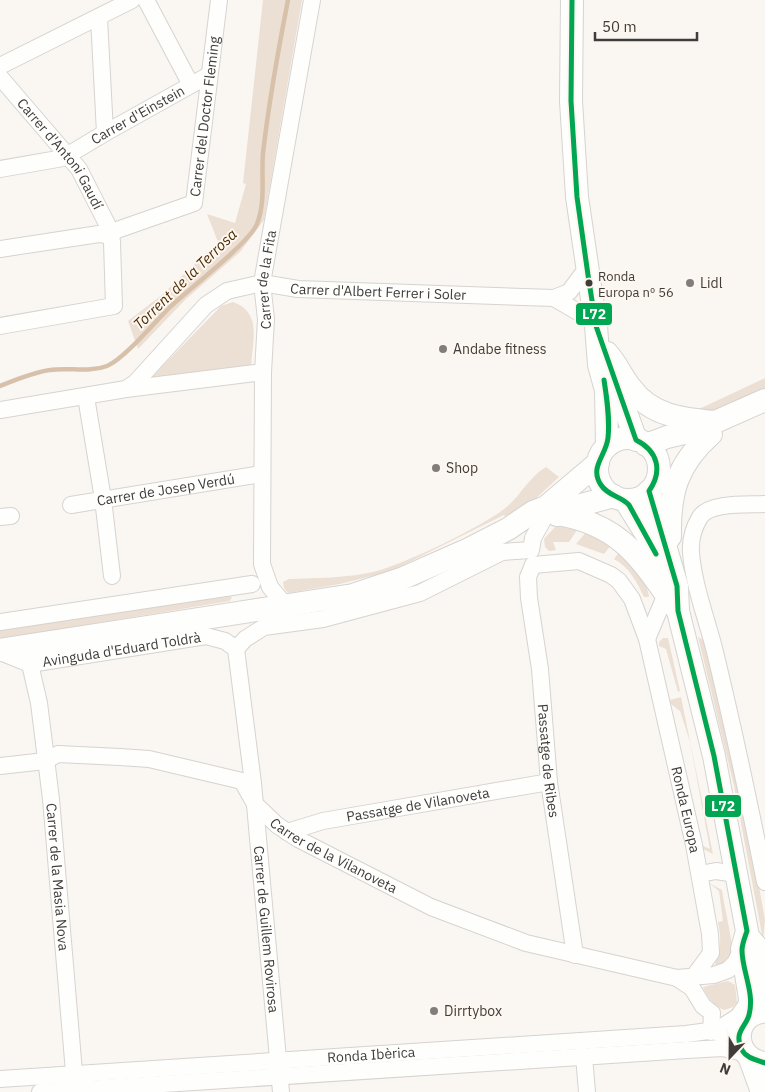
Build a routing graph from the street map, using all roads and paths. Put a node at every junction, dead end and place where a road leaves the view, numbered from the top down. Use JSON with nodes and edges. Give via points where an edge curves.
{"nodes":[{"id":1,"x":132,"y":0,"type":"edge"},
{"id":2,"x":146,"y":0,"type":"edge"},
{"id":3,"x":219,"y":0,"type":"edge"},
{"id":4,"x":312,"y":0,"type":"edge"},
{"id":5,"x":572,"y":0,"type":"edge"},
{"id":6,"x":99,"y":18,"type":"junction"},
{"id":7,"x":0,"y":66,"type":"edge"},
{"id":8,"x":209,"y":75,"type":"junction"},
{"id":9,"x":0,"y":76,"type":"edge"},
{"id":10,"x":192,"y":85,"type":"junction"},
{"id":11,"x":105,"y":133,"type":"junction"},
{"id":12,"x":70,"y":157,"type":"junction"},
{"id":13,"x":0,"y":169,"type":"edge"},
{"id":14,"x":110,"y":236,"type":"junction"},
{"id":15,"x":0,"y":249,"type":"edge"},
{"id":16,"x":587,"y":268,"type":"junction"},
{"id":17,"x":262,"y":283,"type":"junction"},
{"id":18,"x":554,"y":298,"type":"junction"},
{"id":19,"x":596,"y":324,"type":"junction"},
{"id":20,"x":0,"y":326,"type":"edge"},
{"id":21,"x":603,"y":359,"type":"junction"},
{"id":22,"x":263,"y":372,"type":"junction"},
{"id":23,"x":126,"y":390,"type":"junction"},
{"id":24,"x":86,"y":397,"type":"junction"},
{"id":25,"x":765,"y":400,"type":"edge"},
{"id":26,"x":0,"y":410,"type":"edge"},
{"id":27,"x":713,"y":428,"type":"junction"},
{"id":28,"x":641,"y":442,"type":"junction"},
{"id":29,"x":603,"y":455,"type":"junction"},
{"id":30,"x":262,"y":474,"type":"junction"},
{"id":31,"x":654,"y":482,"type":"junction"},
{"id":32,"x":620,"y":498,"type":"junction"},
{"id":33,"x":103,"y":499,"type":"junction"},
{"id":34,"x":765,"y":504,"type":"edge"},
{"id":35,"x":71,"y":505,"type":"dead end"},
{"id":36,"x":545,"y":515,"type":"junction"},
{"id":37,"x":668,"y":553,"type":"junction"},
{"id":38,"x":532,"y":558,"type":"junction"},
{"id":39,"x":262,"y":564,"type":"junction"},
{"id":40,"x":112,"y":576,"type":"dead end"},
{"id":41,"x":252,"y":584,"type":"junction"},
{"id":42,"x":286,"y":606,"type":"junction"},
{"id":43,"x":674,"y":608,"type":"junction"},
{"id":44,"x":261,"y":609,"type":"junction"},
{"id":45,"x":238,"y":613,"type":"junction"},
{"id":46,"x":324,"y":619,"type":"junction"},
{"id":47,"x":0,"y":622,"type":"edge"},
{"id":48,"x":648,"y":639,"type":"junction"},
{"id":49,"x":713,"y":641,"type":"junction"},
{"id":50,"x":236,"y":649,"type":"junction"},
{"id":51,"x":0,"y":651,"type":"edge"},
{"id":52,"x":30,"y":664,"type":"junction"},
{"id":53,"x":45,"y":761,"type":"junction"},
{"id":54,"x":0,"y":766,"type":"edge"},
{"id":55,"x":549,"y":782,"type":"junction"},
{"id":56,"x":254,"y":804,"type":"junction"},
{"id":57,"x":287,"y":832,"type":"junction"},
{"id":58,"x":700,"y":874,"type":"junction"},
{"id":59,"x":736,"y":874,"type":"junction"},
{"id":60,"x":765,"y":882,"type":"edge"},
{"id":61,"x":753,"y":948,"type":"edge"},
{"id":62,"x":575,"y":955,"type":"junction"},
{"id":63,"x":694,"y":976,"type":"junction"},
{"id":64,"x":677,"y":978,"type":"junction"},
{"id":65,"x":754,"y":1010,"type":"edge"},
{"id":66,"x":716,"y":1031,"type":"junction"},
{"id":67,"x":584,"y":1056,"type":"junction"},
{"id":68,"x":749,"y":1059,"type":"edge"},
{"id":69,"x":278,"y":1060,"type":"junction"},
{"id":70,"x":0,"y":1079,"type":"edge"},
{"id":71,"x":280,"y":1084,"type":"edge"},
{"id":72,"x":76,"y":1086,"type":"edge"},
{"id":73,"x":40,"y":1092,"type":"edge"},
{"id":74,"x":587,"y":1092,"type":"edge"},
{"id":75,"x":762,"y":1092,"type":"edge"}],
"edges":[{"from":1,"to":6,"type":"street"},
{"from":2,"to":10,"type":"street"},
{"from":3,"to":8,"type":"street","name":"Carrer del Doctor Fleming"},
{"from":4,"to":17,"type":"street","name":"Carrer de la Fita"},
{"from":5,"to":16,"type":"street","via":[[571,101],[577,197]]},
{"from":6,"to":7,"type":"street"},
{"from":6,"to":11,"type":"street"},
{"from":8,"to":10,"type":"street","name":"Carrer d'Einstein"},
{"from":8,"to":14,"type":"street","name":"Carrer del Doctor Fleming","via":[[194,203],[117,230]]},
{"from":9,"to":12,"type":"street","name":"Carrer d'Antoni Gaudí"},
{"from":10,"to":11,"type":"street","name":"Carrer d'Einstein"},
{"from":11,"to":12,"type":"street","name":"Carrer d'Einstein"},
{"from":12,"to":13,"type":"street"},
{"from":12,"to":14,"type":"street","name":"Carrer d'Antoni Gaudí","via":[[107,224]]},
{"from":14,"to":15,"type":"street","via":[[99,234]]},
{"from":14,"to":20,"type":"street","name":"Carrer d'Antoni Gaudí","via":[[114,306]]},
{"from":16,"to":18,"type":"street","via":[[569,292]]},
{"from":16,"to":19,"type":"street"},
{"from":17,"to":18,"type":"street","name":"Carrer d'Albert Ferrer i Soler","via":[[298,289]]},
{"from":17,"to":22,"type":"street","name":"Carrer de la Fita","via":[[266,319]]},
{"from":17,"to":23,"type":"street","name":"Carrer d'Albert Ferrer i Soler","via":[[227,290],[206,305]]},
{"from":18,"to":19,"type":"street"},
{"from":19,"to":21,"type":"street"},
{"from":21,"to":27,"type":"street","via":[[616,363],[630,388],[649,405],[672,416]]},
{"from":21,"to":28,"type":"street"},
{"from":21,"to":29,"type":"street","via":[[606,390]]},
{"from":21,"to":36,"type":"street","via":[[592,441]]},
{"from":22,"to":23,"type":"street"},
{"from":22,"to":30,"type":"street","name":"Carrer de la Fita"},
{"from":23,"to":24,"type":"street"},
{"from":24,"to":26,"type":"street"},
{"from":24,"to":33,"type":"street"},
{"from":25,"to":27,"type":"street"},
{"from":27,"to":28,"type":"street"},
{"from":27,"to":31,"type":"street","via":[[677,452]]},
{"from":27,"to":37,"type":"street","via":[[685,462],[676,480]]},
{"from":28,"to":29,"type":"street","via":[[620,439]]},
{"from":28,"to":31,"type":"street","via":[[656,459]]},
{"from":29,"to":32,"type":"street","via":[[599,481],[604,489]]},
{"from":29,"to":36,"type":"street","via":[[546,507]]},
{"from":30,"to":33,"type":"street","name":"Carrer de Josep Verdú"},
{"from":30,"to":39,"type":"street","name":"Carrer de la Fita"},
{"from":31,"to":32,"type":"street","via":[[640,497]]},
{"from":31,"to":37,"type":"street","via":[[663,543]]},
{"from":32,"to":36,"type":"street"},
{"from":32,"to":43,"type":"street","via":[[653,546]]},
{"from":33,"to":35,"type":"street","name":"Carrer de Josep Verdú"},
{"from":33,"to":40,"type":"street"},
{"from":34,"to":49,"type":"street","via":[[715,507],[701,515],[694,529],[692,562]]},
{"from":36,"to":38,"type":"street","via":[[533,538]]},
{"from":36,"to":42,"type":"street","name":"Avinguda d'Eduard Toldrà","via":[[508,528],[401,579],[353,595]]},
{"from":36,"to":43,"type":"street","via":[[596,524],[623,541]]},
{"from":37,"to":43,"type":"street","via":[[677,586]]},
{"from":38,"to":46,"type":"street","name":"Avinguda d'Eduard Toldrà","via":[[502,552],[420,593]]},
{"from":38,"to":48,"type":"street","name":"Ronda Europa","via":[[580,561],[611,575],[632,599]]},
{"from":38,"to":55,"type":"street","name":"Passatge de Ribes","via":[[528,586],[540,669]]},
{"from":39,"to":41,"type":"street","name":"Carrer de la Fita"},
{"from":39,"to":42,"type":"street","name":"Carrer de la Fita","via":[[270,588]]},
{"from":41,"to":45,"type":"street","name":"Carrer de la Fita"},
{"from":41,"to":47,"type":"street"},
{"from":42,"to":44,"type":"street","name":"Avinguda d'Eduard Toldrà"},
{"from":43,"to":48,"type":"street"},
{"from":43,"to":49,"type":"street"},
{"from":43,"to":59,"type":"street","via":[[714,756]]},
{"from":44,"to":45,"type":"street","name":"Avinguda d'Eduard Toldrà"},
{"from":44,"to":46,"type":"street","name":"Avinguda d'Eduard Toldrà"},
{"from":45,"to":51,"type":"street","name":"Avinguda d'Eduard Toldrà"},
{"from":46,"to":50,"type":"street","name":"Avinguda d'Eduard Toldrà","via":[[264,627]]},
{"from":48,"to":58,"type":"street","name":"Ronda Europa"},
{"from":49,"to":60,"type":"street","via":[[737,740]]},
{"from":50,"to":52,"type":"street","name":"Avinguda d'Eduard Toldrà","via":[[225,641],[206,636]]},
{"from":50,"to":56,"type":"street","name":"Carrer de Guillem Rovirosa"},
{"from":51,"to":52,"type":"street","name":"Avinguda d'Eduard Toldrà"},
{"from":52,"to":53,"type":"street","name":"Carrer de la Masia Nova","via":[[39,703]]},
{"from":53,"to":54,"type":"street","name":"Carrer de la Vilanoveta"},
{"from":53,"to":56,"type":"street","name":"Carrer de la Vilanoveta","via":[[58,754],[150,759],[242,781]]},
{"from":53,"to":72,"type":"street","name":"Carrer de la Masia Nova"},
{"from":55,"to":57,"type":"street","name":"Passatge de Vilanoveta","via":[[323,821]]},
{"from":55,"to":62,"type":"street","name":"Passatge de Ribes"},
{"from":56,"to":57,"type":"street","name":"Carrer de la Vilanoveta"},
{"from":56,"to":69,"type":"street","name":"Carrer de Guillem Rovirosa"},
{"from":57,"to":62,"type":"street","name":"Carrer de la Vilanoveta","via":[[431,907],[526,943]]},
{"from":58,"to":59,"type":"street","via":[[716,871]]},
{"from":58,"to":63,"type":"street","name":"Ronda Europa","via":[[711,953]]},
{"from":59,"to":61,"type":"street"},
{"from":61,"to":63,"type":"street","name":"Carrer de la Vilanoveta","via":[[728,970]]},
{"from":61,"to":65,"type":"street"},
{"from":62,"to":64,"type":"street","name":"Carrer de la Vilanoveta"},
{"from":63,"to":64,"type":"street","name":"Carrer de la Vilanoveta"},
{"from":64,"to":66,"type":"street","name":"Carrer de la Vilanoveta","via":[[692,988],[703,1006],[712,1013]]},
{"from":65,"to":66,"type":"street"},
{"from":65,"to":68,"type":"street","via":[[739,1039]]},
{"from":66,"to":69,"type":"street","name":"Ronda Ibèrica"},
{"from":67,"to":68,"type":"street","name":"Ronda Ibèrica","via":[[724,1048]]},
{"from":67,"to":71,"type":"street","name":"Ronda Ibèrica"},
{"from":67,"to":74,"type":"street"},
{"from":68,"to":75,"type":"street"},
{"from":69,"to":71,"type":"street","name":"Carrer de Guillem Rovirosa"},
{"from":69,"to":72,"type":"street","name":"Ronda Ibèrica"},
{"from":70,"to":72,"type":"street","name":"Ronda Ibèrica"},
{"from":71,"to":72,"type":"street","name":"Ronda Ibèrica"},
{"from":72,"to":73,"type":"street","name":"Ronda Ibèrica"}]}
